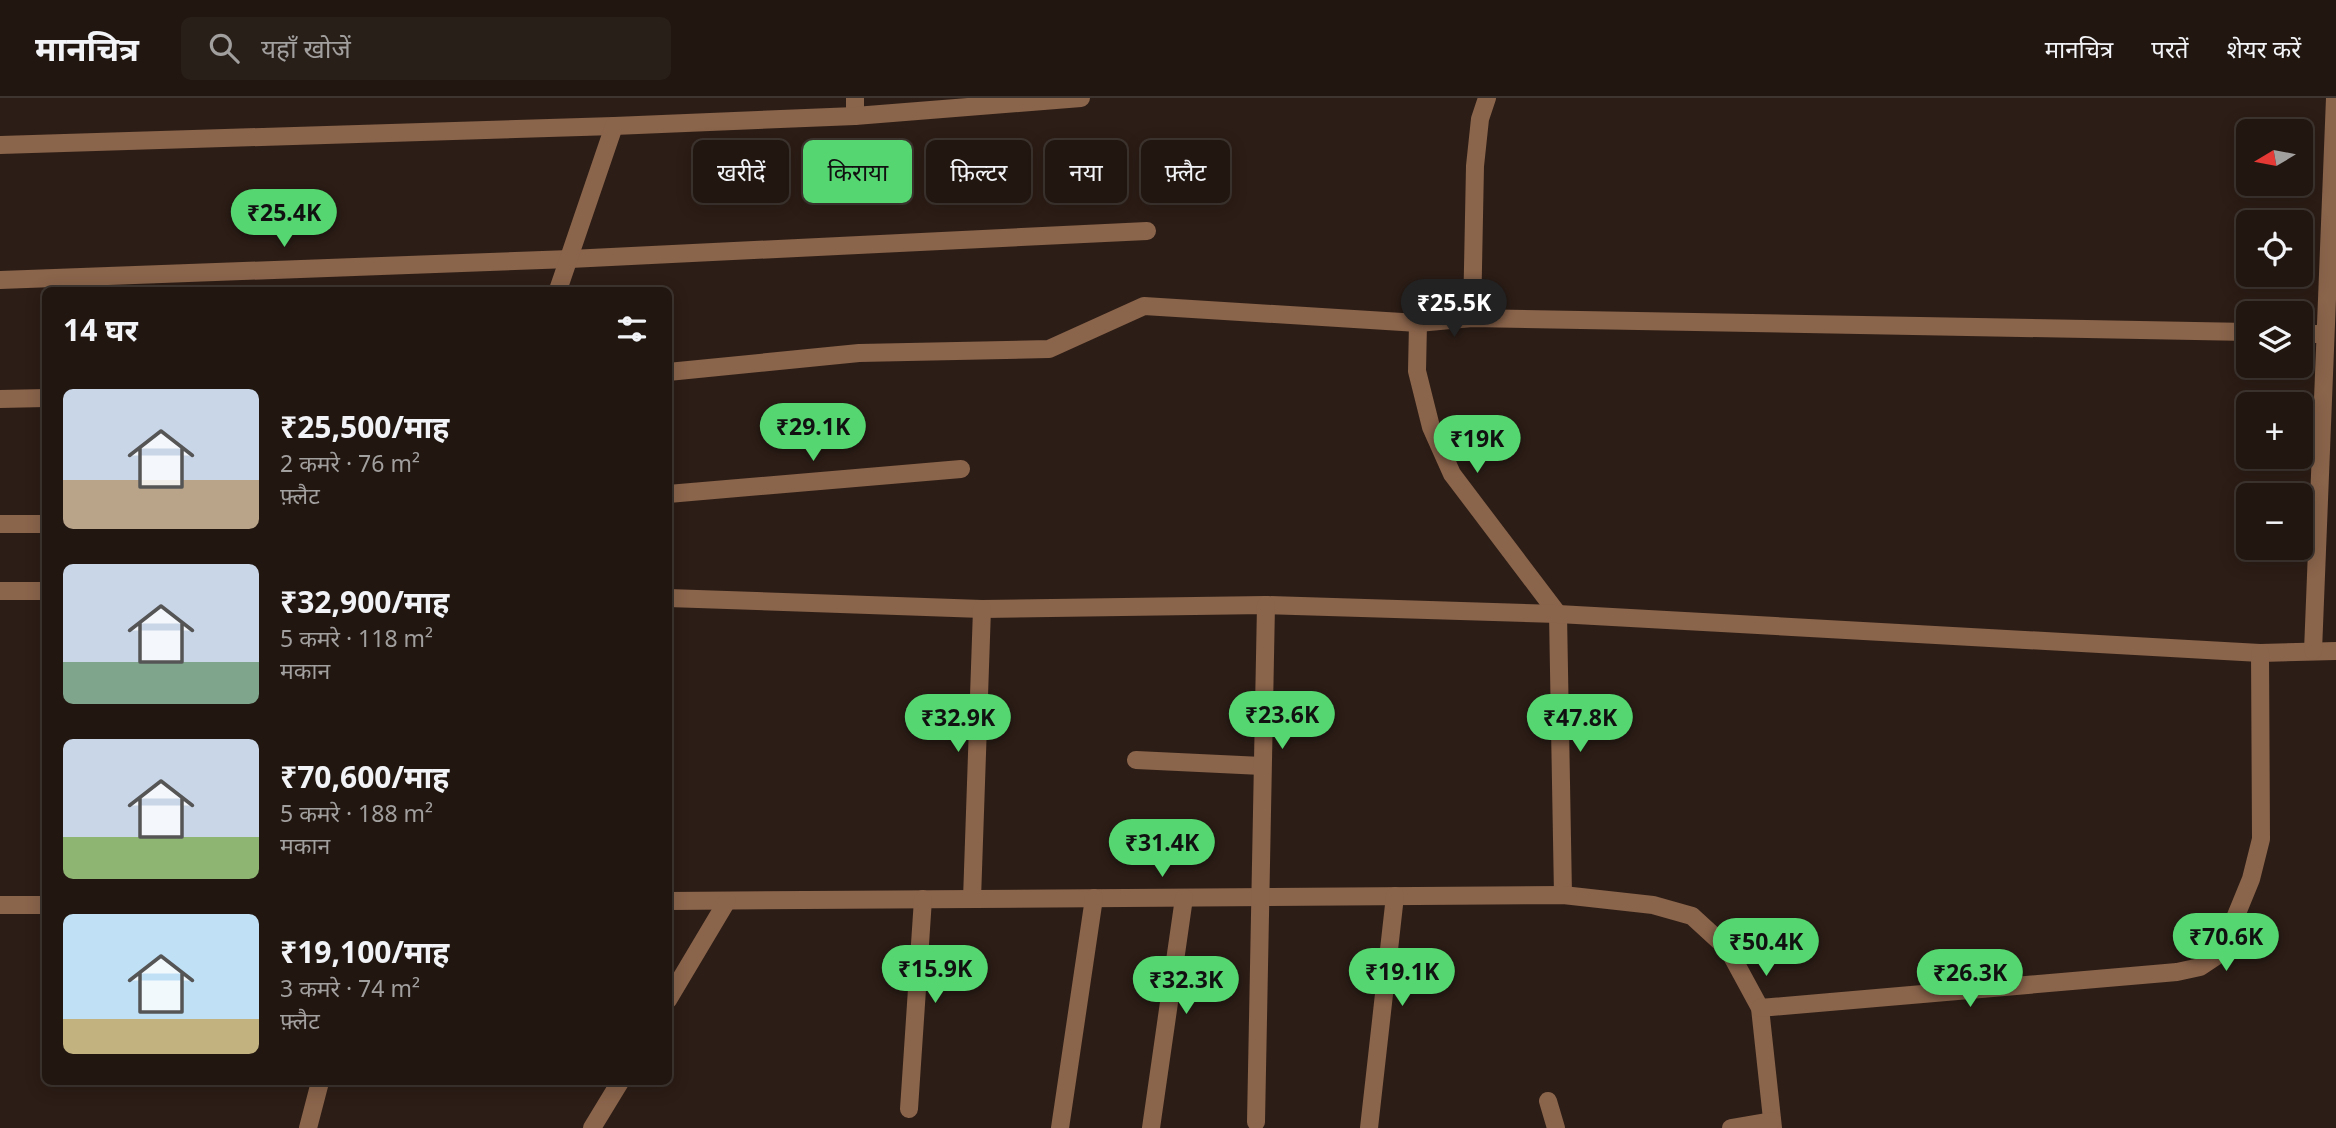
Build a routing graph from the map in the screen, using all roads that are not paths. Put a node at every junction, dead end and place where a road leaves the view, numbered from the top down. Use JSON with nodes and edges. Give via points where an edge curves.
{"nodes":[{"id":1,"x":1082,"y":98,"type":"edge"},
{"id":2,"x":1487,"y":98,"type":"edge"},
{"id":3,"x":2335,"y":98,"type":"edge"},
{"id":4,"x":855,"y":107,"type":"edge"},
{"id":5,"x":614,"y":126,"type":"junction"},
{"id":6,"x":0,"y":145,"type":"edge"},
{"id":7,"x":1147,"y":231,"type":"dead end"},
{"id":8,"x":570,"y":259,"type":"junction"},
{"id":9,"x":0,"y":280,"type":"edge"},
{"id":10,"x":559,"y":287,"type":"edge"},
{"id":11,"x":1472,"y":318,"type":"junction"},
{"id":12,"x":1418,"y":323,"type":"junction"},
{"id":13,"x":2236,"y":332,"type":"edge"},
{"id":14,"x":2313,"y":334,"type":"edge"},
{"id":15,"x":2324,"y":334,"type":"junction"},
{"id":16,"x":672,"y":372,"type":"edge"},
{"id":17,"x":42,"y":398,"type":"edge"},
{"id":18,"x":0,"y":400,"type":"edge"},
{"id":19,"x":961,"y":470,"type":"dead end"},
{"id":20,"x":672,"y":494,"type":"edge"},
{"id":21,"x":42,"y":523,"type":"edge"},
{"id":22,"x":0,"y":524,"type":"edge"},
{"id":23,"x":0,"y":591,"type":"edge"},
{"id":24,"x":42,"y":591,"type":"edge"},
{"id":25,"x":672,"y":598,"type":"edge"},
{"id":26,"x":1266,"y":605,"type":"junction"},
{"id":27,"x":982,"y":609,"type":"junction"},
{"id":28,"x":1558,"y":614,"type":"junction"},
{"id":29,"x":2313,"y":651,"type":"junction"},
{"id":30,"x":2336,"y":651,"type":"edge"},
{"id":31,"x":2260,"y":653,"type":"junction"},
{"id":32,"x":1136,"y":760,"type":"dead end"},
{"id":33,"x":1262,"y":766,"type":"junction"},
{"id":34,"x":1563,"y":895,"type":"junction"},
{"id":35,"x":1395,"y":896,"type":"junction"},
{"id":36,"x":1259,"y":897,"type":"junction"},
{"id":37,"x":1094,"y":898,"type":"junction"},
{"id":38,"x":1184,"y":898,"type":"junction"},
{"id":39,"x":923,"y":899,"type":"junction"},
{"id":40,"x":972,"y":899,"type":"junction"},
{"id":41,"x":672,"y":901,"type":"edge"},
{"id":42,"x":727,"y":901,"type":"junction"},
{"id":43,"x":0,"y":905,"type":"edge"},
{"id":44,"x":42,"y":905,"type":"edge"},
{"id":45,"x":672,"y":993,"type":"edge"},
{"id":46,"x":1760,"y":1008,"type":"junction"},
{"id":47,"x":319,"y":1085,"type":"edge"},
{"id":48,"x":618,"y":1085,"type":"edge"},
{"id":49,"x":1548,"y":1101,"type":"dead end"},
{"id":50,"x":909,"y":1109,"type":"dead end"},
{"id":51,"x":1256,"y":1122,"type":"dead end"},
{"id":52,"x":1370,"y":1122,"type":"edge"},
{"id":53,"x":1772,"y":1124,"type":"edge"},
{"id":54,"x":308,"y":1128,"type":"edge"},
{"id":55,"x":592,"y":1128,"type":"edge"},
{"id":56,"x":1060,"y":1128,"type":"edge"},
{"id":57,"x":1151,"y":1128,"type":"edge"},
{"id":58,"x":1556,"y":1128,"type":"edge"},
{"id":59,"x":1731,"y":1128,"type":"edge"}],
"edges":[{"from":1,"to":4,"type":"street"},
{"from":2,"to":11,"type":"street","via":[[1475,166]]},
{"from":3,"to":15,"type":"street"},
{"from":4,"to":5,"type":"street"},
{"from":5,"to":6,"type":"street"},
{"from":5,"to":8,"type":"street"},
{"from":7,"to":8,"type":"street"},
{"from":8,"to":9,"type":"street"},
{"from":8,"to":10,"type":"street"},
{"from":11,"to":12,"type":"street"},
{"from":11,"to":13,"type":"street"},
{"from":12,"to":16,"type":"street","via":[[1144,306],[1049,349],[859,354]]},
{"from":12,"to":28,"type":"street","via":[[1417,371],[1431,427],[1452,474]]},
{"from":14,"to":15,"type":"street"},
{"from":15,"to":29,"type":"street"},
{"from":17,"to":18,"type":"street"},
{"from":19,"to":20,"type":"street"},
{"from":21,"to":22,"type":"street"},
{"from":23,"to":24,"type":"street"},
{"from":25,"to":27,"type":"street"},
{"from":26,"to":27,"type":"street"},
{"from":26,"to":28,"type":"street"},
{"from":26,"to":33,"type":"street"},
{"from":27,"to":40,"type":"street"},
{"from":28,"to":31,"type":"street"},
{"from":28,"to":34,"type":"street"},
{"from":29,"to":30,"type":"street"},
{"from":29,"to":31,"type":"street"},
{"from":31,"to":46,"type":"street","via":[[2261,839],[2251,878],[2215,957],[2200,967],[2177,972]]},
{"from":32,"to":33,"type":"street"},
{"from":33,"to":36,"type":"street"},
{"from":34,"to":35,"type":"street"},
{"from":34,"to":46,"type":"street","via":[[1653,905],[1692,916],[1728,948]]},
{"from":35,"to":36,"type":"street"},
{"from":35,"to":52,"type":"street"},
{"from":36,"to":38,"type":"street"},
{"from":36,"to":51,"type":"street"},
{"from":37,"to":38,"type":"street"},
{"from":37,"to":40,"type":"street"},
{"from":37,"to":56,"type":"street"},
{"from":38,"to":57,"type":"street"},
{"from":39,"to":40,"type":"street"},
{"from":39,"to":42,"type":"street"},
{"from":39,"to":50,"type":"street"},
{"from":41,"to":42,"type":"street"},
{"from":42,"to":45,"type":"street"},
{"from":43,"to":44,"type":"street"},
{"from":46,"to":53,"type":"street"},
{"from":47,"to":54,"type":"street"},
{"from":48,"to":55,"type":"street"},
{"from":49,"to":58,"type":"street"},
{"from":53,"to":59,"type":"street"}]}
